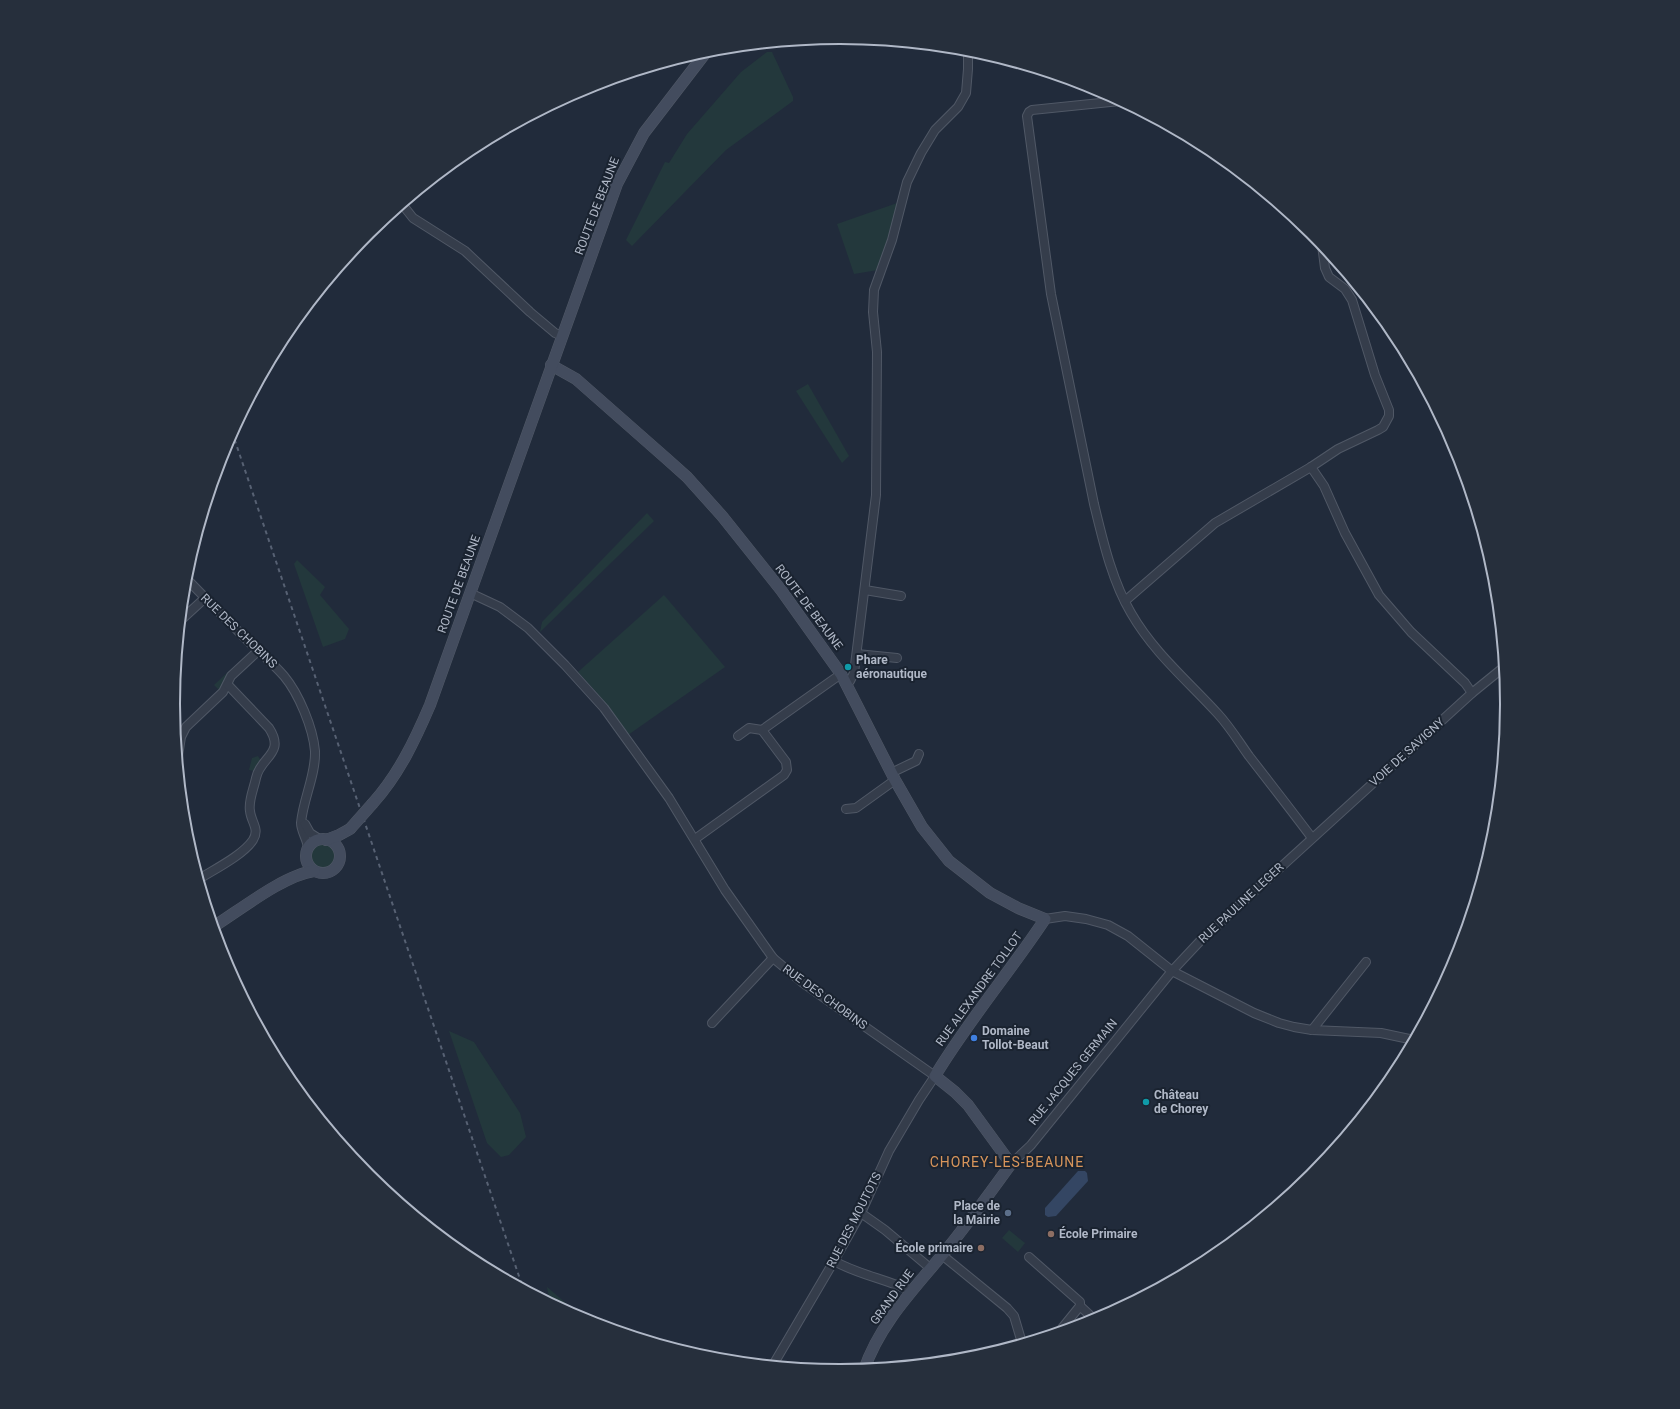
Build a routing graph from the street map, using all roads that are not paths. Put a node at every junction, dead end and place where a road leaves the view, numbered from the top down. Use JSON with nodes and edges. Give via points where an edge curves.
{"nodes":[{"id":1,"x":968,"y":57,"type":"edge"},
{"id":2,"x":699,"y":60,"type":"edge"},
{"id":3,"x":1110,"y":102,"type":"edge"},
{"id":4,"x":405,"y":208,"type":"edge"},
{"id":5,"x":1323,"y":254,"type":"edge"},
{"id":6,"x":562,"y":336,"type":"junction"},
{"id":7,"x":551,"y":365,"type":"junction"},
{"id":8,"x":1311,"y":467,"type":"junction"},
{"id":9,"x":191,"y":583,"type":"edge"},
{"id":10,"x":865,"y":590,"type":"junction"},
{"id":11,"x":470,"y":594,"type":"junction"},
{"id":12,"x":901,"y":596,"type":"dead end"},
{"id":13,"x":205,"y":598,"type":"junction"},
{"id":14,"x":1125,"y":601,"type":"junction"},
{"id":15,"x":185,"y":616,"type":"edge"},
{"id":16,"x":258,"y":651,"type":"junction"},
{"id":17,"x":857,"y":654,"type":"junction"},
{"id":18,"x":897,"y":658,"type":"dead end"},
{"id":19,"x":1499,"y":671,"type":"edge"},
{"id":20,"x":844,"y":679,"type":"junction"},
{"id":21,"x":228,"y":685,"type":"junction"},
{"id":22,"x":1472,"y":693,"type":"junction"},
{"id":23,"x":762,"y":730,"type":"junction"},
{"id":24,"x":738,"y":736,"type":"dead end"},
{"id":25,"x":181,"y":738,"type":"edge"},
{"id":26,"x":919,"y":754,"type":"dead end"},
{"id":27,"x":893,"y":776,"type":"junction"},
{"id":28,"x":846,"y":809,"type":"dead end"},
{"id":29,"x":303,"y":817,"type":"junction"},
{"id":30,"x":350,"y":829,"type":"junction"},
{"id":31,"x":1312,"y":838,"type":"junction"},
{"id":32,"x":695,"y":839,"type":"junction"},
{"id":33,"x":324,"y":840,"type":"junction"},
{"id":34,"x":339,"y":850,"type":"junction"},
{"id":35,"x":307,"y":853,"type":"junction"},
{"id":36,"x":314,"y":871,"type":"junction"},
{"id":37,"x":203,"y":877,"type":"edge"},
{"id":38,"x":286,"y":880,"type":"junction"},
{"id":39,"x":1045,"y":919,"type":"junction"},
{"id":40,"x":218,"y":925,"type":"edge"},
{"id":41,"x":773,"y":958,"type":"junction"},
{"id":42,"x":1366,"y":962,"type":"dead end"},
{"id":43,"x":1172,"y":971,"type":"junction"},
{"id":44,"x":712,"y":1022,"type":"dead end"},
{"id":45,"x":1312,"y":1030,"type":"junction"},
{"id":46,"x":1409,"y":1039,"type":"edge"},
{"id":47,"x":935,"y":1076,"type":"junction"},
{"id":48,"x":1011,"y":1164,"type":"junction"},
{"id":49,"x":993,"y":1189,"type":"joint"},
{"id":50,"x":861,"y":1213,"type":"junction"},
{"id":51,"x":942,"y":1254,"type":"junction"},
{"id":52,"x":1029,"y":1257,"type":"dead end"},
{"id":53,"x":834,"y":1261,"type":"junction"},
{"id":54,"x":930,"y":1268,"type":"junction"},
{"id":55,"x":911,"y":1292,"type":"junction"},
{"id":56,"x":1080,"y":1306,"type":"junction"},
{"id":57,"x":1091,"y":1316,"type":"edge"},
{"id":58,"x":1065,"y":1325,"type":"edge"},
{"id":59,"x":1021,"y":1339,"type":"edge"},
{"id":60,"x":775,"y":1361,"type":"edge"},
{"id":61,"x":866,"y":1364,"type":"edge"}],
"edges":[{"from":1,"to":10,"type":"street","via":[[966,93],[958,107],[935,130],[907,182],[892,240],[874,290],[873,312],[877,352],[876,495]]},
{"from":2,"to":6,"type":"street","name":"ROUTE DE BEAUNE","via":[[653,120],[630,156],[617,184]]},
{"from":3,"to":14,"type":"street","via":[[1032,110],[1027,116],[1051,294],[1094,504],[1111,567]]},
{"from":4,"to":6,"type":"street","via":[[413,218],[465,251],[530,312]]},
{"from":5,"to":8,"type":"street","via":[[1329,277],[1345,289],[1352,300],[1389,416],[1383,427],[1338,449]]},
{"from":6,"to":7,"type":"street","name":"ROUTE DE BEAUNE"},
{"from":7,"to":11,"type":"street","name":"ROUTE DE BEAUNE"},
{"from":7,"to":20,"type":"street","name":"ROUTE DE BEAUNE","via":[[576,379],[692,482],[781,590]]},
{"from":8,"to":14,"type":"street","via":[[1215,523]]},
{"from":8,"to":22,"type":"street","via":[[1324,486],[1345,534],[1379,595],[1411,632]]},
{"from":9,"to":13,"type":"street","name":"RUE DES CHOBINS"},
{"from":10,"to":12,"type":"street"},
{"from":10,"to":17,"type":"street"},
{"from":11,"to":30,"type":"street","name":"ROUTE DE BEAUNE","bridge":true,"via":[[430,705],[412,745],[387,787]]},
{"from":11,"to":32,"type":"street","name":"RUE DES CHOBINS","via":[[508,612],[585,686],[669,798]]},
{"from":13,"to":15,"type":"street"},
{"from":13,"to":16,"type":"street","name":"RUE DES CHOBINS"},
{"from":14,"to":31,"type":"street","via":[[1150,642],[1167,663],[1219,715]]},
{"from":16,"to":21,"type":"street","via":[[231,676]]},
{"from":16,"to":29,"type":"street","name":"RUE DES CHOBINS","via":[[276,666],[292,686],[306,716],[314,749],[314,762]]},
{"from":17,"to":18,"type":"street"},
{"from":17,"to":20,"type":"street","via":[[850,681]]},
{"from":19,"to":22,"type":"street","name":"VOIE DE SAVIGNY"},
{"from":20,"to":23,"type":"street"},
{"from":20,"to":27,"type":"street","name":"ROUTE DE BEAUNE"},
{"from":21,"to":25,"type":"street","via":[[186,727]]},
{"from":21,"to":37,"type":"street","via":[[269,728],[274,736],[275,747],[272,755],[257,772],[250,808],[256,828],[253,840],[245,849]]},
{"from":22,"to":31,"type":"street","name":"VOIE DE SAVIGNY"},
{"from":23,"to":24,"type":"street","via":[[749,728]]},
{"from":23,"to":32,"type":"street","via":[[786,762],[787,770],[780,778]]},
{"from":26,"to":27,"type":"street","via":[[916,761]]},
{"from":27,"to":28,"type":"street","via":[[856,808]]},
{"from":27,"to":39,"type":"street","name":"ROUTE DE BEAUNE","via":[[922,827],[949,861],[990,893]]},
{"from":29,"to":33,"type":"street","via":[[310,833]]},
{"from":29,"to":35,"type":"street","via":[[302,825],[308,842]]},
{"from":30,"to":33,"type":"street"},
{"from":30,"to":34,"type":"street"},
{"from":31,"to":43,"type":"street","name":"RUE PAULINE LEGER","via":[[1202,939]]},
{"from":32,"to":41,"type":"street","name":"RUE DES CHOBINS","via":[[725,890]]},
{"from":33,"to":34,"type":"street","via":[[334,843]]},
{"from":33,"to":35,"type":"street","via":[[313,843]]},
{"from":34,"to":36,"type":"street","via":[[340,859],[334,869],[326,873]]},
{"from":35,"to":36,"type":"street","via":[[308,864]]},
{"from":35,"to":38,"type":"street","via":[[301,864]]},
{"from":36,"to":38,"type":"street"},
{"from":38,"to":40,"type":"street"},
{"from":39,"to":43,"type":"street","via":[[1065,916],[1086,918],[1108,925],[1128,936]]},
{"from":39,"to":47,"type":"street","name":"RUE ALEXANDRE TOLLOT"},
{"from":41,"to":44,"type":"street"},
{"from":41,"to":47,"type":"street","name":"RUE DES CHOBINS","via":[[803,983]]},
{"from":42,"to":45,"type":"street"},
{"from":43,"to":45,"type":"street","via":[[1254,1013],[1294,1028]]},
{"from":43,"to":48,"type":"street","name":"RUE JACQUES GERMAIN","via":[[1038,1136]]},
{"from":45,"to":46,"type":"street","via":[[1381,1033]]},
{"from":47,"to":48,"type":"street","via":[[968,1105]]},
{"from":47,"to":50,"type":"street","name":"RUE DES MOUTOTS","via":[[889,1152]]},
{"from":48,"to":49,"type":"street","name":"RUE JACQUES GERMAIN"},
{"from":49,"to":51,"type":"street","name":"GRAND RUE"},
{"from":50,"to":53,"type":"street","name":"RUE DES MOUTOTS"},
{"from":50,"to":54,"type":"street"},
{"from":51,"to":54,"type":"street","name":"GRAND RUE"},
{"from":51,"to":59,"type":"street","via":[[1007,1308],[1014,1316]]},
{"from":52,"to":56,"type":"street","via":[[1080,1302]]},
{"from":53,"to":55,"type":"street","via":[[846,1268],[896,1284]]},
{"from":53,"to":60,"type":"street","name":"RUE DES MOUTOTS"},
{"from":54,"to":55,"type":"street","name":"GRAND RUE"},
{"from":55,"to":61,"type":"street","name":"GRAND RUE","via":[[870,1352]]},
{"from":56,"to":57,"type":"street"},
{"from":56,"to":58,"type":"street"}]}
